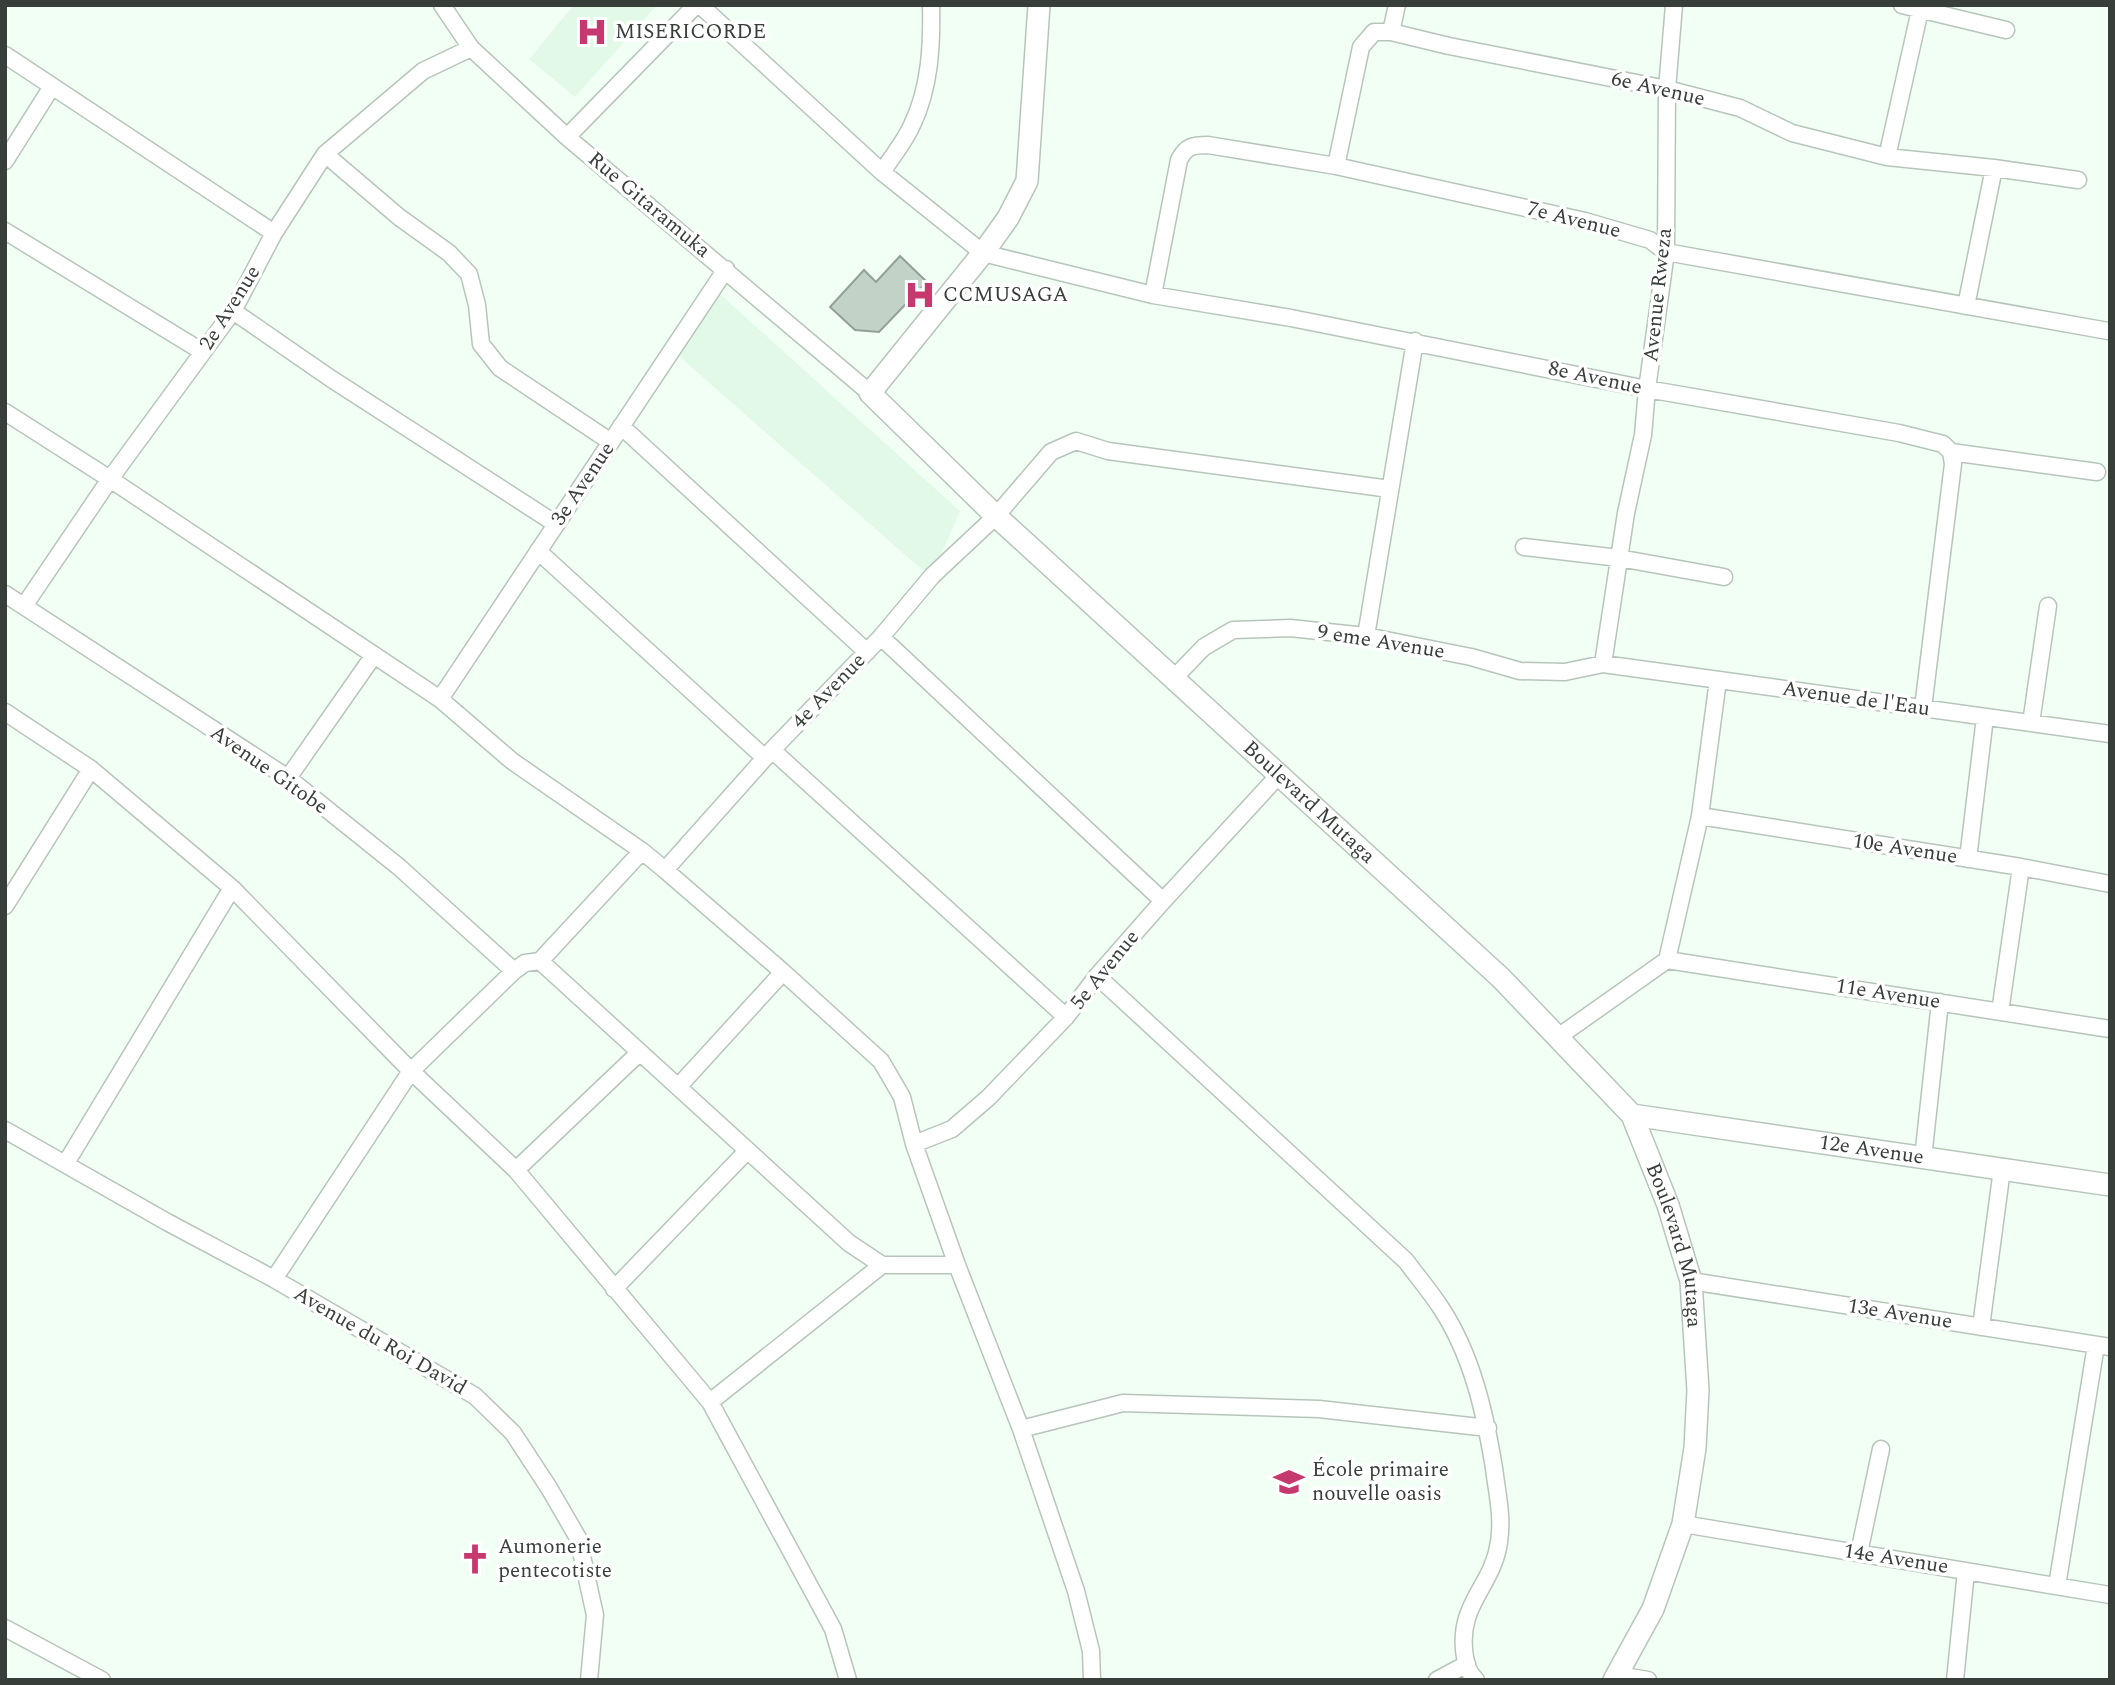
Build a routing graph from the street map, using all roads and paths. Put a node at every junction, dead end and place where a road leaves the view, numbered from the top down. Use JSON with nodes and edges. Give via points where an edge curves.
{"nodes":[{"id":1,"x":442,"y":5,"type":"edge"},
{"id":2,"x":698,"y":5,"type":"edge"},
{"id":3,"x":931,"y":5,"type":"edge"},
{"id":4,"x":1039,"y":5,"type":"edge"},
{"id":5,"x":1397,"y":5,"type":"edge"},
{"id":6,"x":1674,"y":5,"type":"edge"},
{"id":7,"x":1902,"y":5,"type":"edge"},
{"id":8,"x":1920,"y":10,"type":"junction"},
{"id":9,"x":2006,"y":30,"type":"dead end"},
{"id":10,"x":1391,"y":33,"type":"junction"},
{"id":11,"x":471,"y":48,"type":"junction"},
{"id":12,"x":5,"y":55,"type":"edge"},
{"id":13,"x":51,"y":88,"type":"junction"},
{"id":14,"x":1667,"y":89,"type":"junction"},
{"id":15,"x":567,"y":137,"type":"junction"},
{"id":16,"x":325,"y":154,"type":"junction"},
{"id":17,"x":1887,"y":156,"type":"junction"},
{"id":18,"x":5,"y":161,"type":"edge"},
{"id":19,"x":1336,"y":166,"type":"junction"},
{"id":20,"x":1994,"y":168,"type":"junction"},
{"id":21,"x":883,"y":172,"type":"junction"},
{"id":22,"x":2078,"y":180,"type":"dead end"},
{"id":23,"x":5,"y":232,"type":"edge"},
{"id":24,"x":274,"y":233,"type":"junction"},
{"id":25,"x":1666,"y":252,"type":"junction"},
{"id":26,"x":983,"y":253,"type":"junction"},
{"id":27,"x":726,"y":269,"type":"junction"},
{"id":28,"x":1153,"y":295,"type":"junction"},
{"id":29,"x":1966,"y":306,"type":"junction"},
{"id":30,"x":233,"y":311,"type":"junction"},
{"id":31,"x":2108,"y":331,"type":"edge"},
{"id":32,"x":1415,"y":341,"type":"junction"},
{"id":33,"x":203,"y":352,"type":"junction"},
{"id":34,"x":1647,"y":389,"type":"junction"},
{"id":35,"x":870,"y":393,"type":"junction"},
{"id":36,"x":5,"y":412,"type":"edge"},
{"id":37,"x":621,"y":426,"type":"junction"},
{"id":38,"x":611,"y":442,"type":"junction"},
{"id":39,"x":1951,"y":452,"type":"junction"},
{"id":40,"x":2097,"y":472,"type":"dead end"},
{"id":41,"x":110,"y":479,"type":"junction"},
{"id":42,"x":1390,"y":489,"type":"junction"},
{"id":43,"x":996,"y":516,"type":"junction"},
{"id":44,"x":556,"y":524,"type":"junction"},
{"id":45,"x":1524,"y":547,"type":"dead end"},
{"id":46,"x":538,"y":551,"type":"junction"},
{"id":47,"x":1619,"y":558,"type":"junction"},
{"id":48,"x":1724,"y":577,"type":"dead end"},
{"id":49,"x":5,"y":594,"type":"edge"},
{"id":50,"x":24,"y":606,"type":"junction"},
{"id":51,"x":2048,"y":606,"type":"dead end"},
{"id":52,"x":1366,"y":636,"type":"junction"},
{"id":53,"x":881,"y":637,"type":"junction"},
{"id":54,"x":867,"y":652,"type":"junction"},
{"id":55,"x":374,"y":655,"type":"junction"},
{"id":56,"x":1603,"y":664,"type":"junction"},
{"id":57,"x":1174,"y":678,"type":"junction"},
{"id":58,"x":1718,"y":680,"type":"junction"},
{"id":59,"x":440,"y":699,"type":"junction"},
{"id":60,"x":1923,"y":708,"type":"junction"},
{"id":61,"x":5,"y":712,"type":"edge"},
{"id":62,"x":1985,"y":717,"type":"junction"},
{"id":63,"x":2031,"y":723,"type":"junction"},
{"id":64,"x":2110,"y":734,"type":"edge"},
{"id":65,"x":769,"y":754,"type":"junction"},
{"id":66,"x":91,"y":769,"type":"junction"},
{"id":67,"x":1279,"y":775,"type":"junction"},
{"id":68,"x":288,"y":778,"type":"junction"},
{"id":69,"x":1700,"y":816,"type":"junction"},
{"id":70,"x":642,"y":851,"type":"junction"},
{"id":71,"x":1968,"y":859,"type":"junction"},
{"id":72,"x":2021,"y":867,"type":"junction"},
{"id":73,"x":665,"y":870,"type":"junction"},
{"id":74,"x":2110,"y":884,"type":"edge"},
{"id":75,"x":232,"y":888,"type":"junction"},
{"id":76,"x":1163,"y":901,"type":"junction"},
{"id":77,"x":5,"y":906,"type":"edge"},
{"id":78,"x":1667,"y":960,"type":"junction"},
{"id":79,"x":540,"y":961,"type":"junction"},
{"id":80,"x":514,"y":971,"type":"junction"},
{"id":81,"x":783,"y":972,"type":"junction"},
{"id":82,"x":1097,"y":976,"type":"junction"},
{"id":83,"x":1940,"y":1002,"type":"junction"},
{"id":84,"x":2000,"y":1012,"type":"junction"},
{"id":85,"x":1066,"y":1017,"type":"junction"},
{"id":86,"x":2110,"y":1029,"type":"edge"},
{"id":87,"x":1558,"y":1037,"type":"junction"},
{"id":88,"x":640,"y":1052,"type":"junction"},
{"id":89,"x":411,"y":1071,"type":"junction"},
{"id":90,"x":678,"y":1087,"type":"junction"},
{"id":91,"x":1632,"y":1115,"type":"junction"},
{"id":92,"x":5,"y":1130,"type":"edge"},
{"id":93,"x":914,"y":1144,"type":"junction"},
{"id":94,"x":747,"y":1151,"type":"junction"},
{"id":95,"x":1923,"y":1158,"type":"junction"},
{"id":96,"x":66,"y":1163,"type":"junction"},
{"id":97,"x":2002,"y":1169,"type":"junction"},
{"id":98,"x":516,"y":1170,"type":"junction"},
{"id":99,"x":2110,"y":1185,"type":"edge"},
{"id":100,"x":882,"y":1265,"type":"junction"},
{"id":101,"x":957,"y":1265,"type":"junction"},
{"id":102,"x":274,"y":1279,"type":"junction"},
{"id":103,"x":1691,"y":1280,"type":"junction"},
{"id":104,"x":614,"y":1289,"type":"junction"},
{"id":105,"x":1981,"y":1327,"type":"junction"},
{"id":106,"x":2103,"y":1346,"type":"edge"},
{"id":107,"x":710,"y":1402,"type":"junction"},
{"id":108,"x":1488,"y":1428,"type":"junction"},
{"id":109,"x":1021,"y":1429,"type":"junction"},
{"id":110,"x":1881,"y":1449,"type":"dead end"},
{"id":111,"x":1682,"y":1524,"type":"junction"},
{"id":112,"x":1859,"y":1553,"type":"junction"},
{"id":113,"x":1966,"y":1571,"type":"junction"},
{"id":114,"x":2057,"y":1586,"type":"junction"},
{"id":115,"x":2110,"y":1595,"type":"edge"},
{"id":116,"x":5,"y":1628,"type":"edge"},
{"id":117,"x":1467,"y":1664,"type":"junction"},
{"id":118,"x":1616,"y":1677,"type":"edge"},
{"id":119,"x":102,"y":1680,"type":"edge"},
{"id":120,"x":589,"y":1680,"type":"edge"},
{"id":121,"x":848,"y":1680,"type":"edge"},
{"id":122,"x":1092,"y":1680,"type":"edge"},
{"id":123,"x":1437,"y":1680,"type":"edge"},
{"id":124,"x":1476,"y":1680,"type":"edge"},
{"id":125,"x":1648,"y":1680,"type":"edge"},
{"id":126,"x":1955,"y":1680,"type":"edge"}],
"edges":[{"from":1,"to":11,"type":"street","name":"Rue Gitaramuka"},
{"from":2,"to":15,"type":"street"},
{"from":2,"to":21,"type":"street"},
{"from":3,"to":21,"type":"street","via":[[932,43],[922,101],[912,127]]},
{"from":4,"to":26,"type":"street","via":[[1027,181]]},
{"from":5,"to":10,"type":"street"},
{"from":6,"to":14,"type":"street","name":"Avenue Rweza"},
{"from":7,"to":8,"type":"street"},
{"from":8,"to":9,"type":"street"},
{"from":8,"to":17,"type":"street"},
{"from":10,"to":14,"type":"street","name":"6e Avenue"},
{"from":10,"to":19,"type":"street","via":[[1374,32],[1361,47]]},
{"from":11,"to":15,"type":"street","name":"Rue Gitaramuka"},
{"from":11,"to":16,"type":"street","name":"2e Avenue","via":[[423,71]]},
{"from":12,"to":13,"type":"street"},
{"from":13,"to":18,"type":"street"},
{"from":13,"to":24,"type":"street"},
{"from":14,"to":17,"type":"street","name":"6e Avenue","via":[[1740,108],[1792,134]]},
{"from":14,"to":25,"type":"street","name":"Avenue Rweza"},
{"from":15,"to":27,"type":"street","name":"Rue Gitaramuka"},
{"from":16,"to":24,"type":"street","name":"2e Avenue"},
{"from":16,"to":38,"type":"street","via":[[469,274],[481,344],[500,368]]},
{"from":17,"to":20,"type":"street","name":"6e Avenue"},
{"from":19,"to":25,"type":"street","name":"7e Avenue","via":[[1585,221],[1650,240]]},
{"from":19,"to":28,"type":"street","name":"7e Avenue","via":[[1208,145],[1184,150]]},
{"from":20,"to":22,"type":"street","name":"6e Avenue"},
{"from":20,"to":29,"type":"street"},
{"from":21,"to":26,"type":"street"},
{"from":23,"to":33,"type":"street"},
{"from":24,"to":30,"type":"street","name":"2e Avenue"},
{"from":25,"to":29,"type":"street","name":"7e Avenue"},
{"from":25,"to":34,"type":"street","name":"Avenue Rweza"},
{"from":26,"to":28,"type":"street","name":"8e Avenue"},
{"from":26,"to":35,"type":"street"},
{"from":27,"to":35,"type":"street","name":"Rue Gitaramuka"},
{"from":27,"to":37,"type":"street","name":"3e Avenue"},
{"from":28,"to":32,"type":"street","name":"8e Avenue"},
{"from":29,"to":31,"type":"street","name":"7e Avenue"},
{"from":30,"to":33,"type":"street","name":"2e Avenue"},
{"from":30,"to":44,"type":"street"},
{"from":32,"to":34,"type":"street","name":"8e Avenue"},
{"from":32,"to":42,"type":"street"},
{"from":33,"to":41,"type":"street","name":"2e Avenue"},
{"from":34,"to":39,"type":"street","name":"8e Avenue","via":[[1899,433],[1943,444]]},
{"from":34,"to":47,"type":"street","name":"Avenue Rweza","via":[[1643,435]]},
{"from":35,"to":43,"type":"street","name":"Boulevard Mutaga"},
{"from":36,"to":41,"type":"street"},
{"from":37,"to":38,"type":"street","name":"3e Avenue"},
{"from":37,"to":54,"type":"street"},
{"from":38,"to":44,"type":"street","name":"3e Avenue"},
{"from":39,"to":40,"type":"street","name":"8e Avenue"},
{"from":39,"to":60,"type":"street","via":[[1951,494]]},
{"from":41,"to":50,"type":"street","name":"2e Avenue"},
{"from":41,"to":55,"type":"street"},
{"from":42,"to":43,"type":"street","name":"4e Avenue","via":[[1108,451],[1076,441],[1051,452]]},
{"from":42,"to":52,"type":"street"},
{"from":43,"to":53,"type":"street","name":"4e Avenue","via":[[932,576]]},
{"from":43,"to":57,"type":"street","name":"Boulevard Mutaga"},
{"from":44,"to":46,"type":"street","name":"3e Avenue"},
{"from":45,"to":47,"type":"street"},
{"from":46,"to":59,"type":"street","name":"3e Avenue"},
{"from":46,"to":65,"type":"street"},
{"from":47,"to":48,"type":"street"},
{"from":47,"to":56,"type":"street","name":"Avenue Rweza"},
{"from":49,"to":50,"type":"street","name":"Avenue Gitobe"},
{"from":50,"to":68,"type":"street","name":"Avenue Gitobe"},
{"from":51,"to":63,"type":"street"},
{"from":52,"to":56,"type":"street","name":"9 eme Avenue","via":[[1520,671],[1565,672]]},
{"from":52,"to":57,"type":"street","name":"9 eme Avenue","via":[[1290,628],[1233,630],[1204,647]]},
{"from":53,"to":54,"type":"street","name":"4e Avenue"},
{"from":53,"to":76,"type":"street"},
{"from":54,"to":65,"type":"street","name":"4e Avenue"},
{"from":55,"to":59,"type":"street"},
{"from":55,"to":68,"type":"street"},
{"from":56,"to":58,"type":"street","name":"Avenue de l'Eau"},
{"from":57,"to":67,"type":"street","name":"Boulevard Mutaga"},
{"from":58,"to":60,"type":"street","name":"Avenue de l'Eau"},
{"from":58,"to":69,"type":"street"},
{"from":59,"to":70,"type":"street","via":[[512,761]]},
{"from":60,"to":62,"type":"street","name":"Avenue de l'Eau"},
{"from":61,"to":66,"type":"street"},
{"from":62,"to":63,"type":"street","name":"Avenue de l'Eau"},
{"from":62,"to":71,"type":"street"},
{"from":63,"to":64,"type":"street","name":"Avenue de l'Eau"},
{"from":65,"to":73,"type":"street","name":"4e Avenue"},
{"from":65,"to":85,"type":"street"},
{"from":66,"to":75,"type":"street"},
{"from":66,"to":77,"type":"street"},
{"from":67,"to":76,"type":"street","name":"5e Avenue"},
{"from":67,"to":87,"type":"street","name":"Boulevard Mutaga","via":[[1501,978]]},
{"from":68,"to":80,"type":"street","name":"Avenue Gitobe","via":[[399,867]]},
{"from":69,"to":71,"type":"street","name":"10e Avenue"},
{"from":69,"to":78,"type":"street"},
{"from":70,"to":73,"type":"street"},
{"from":70,"to":79,"type":"street"},
{"from":71,"to":72,"type":"street","name":"10e Avenue"},
{"from":72,"to":74,"type":"street","name":"10e Avenue"},
{"from":72,"to":84,"type":"street"},
{"from":73,"to":81,"type":"street"},
{"from":75,"to":89,"type":"street"},
{"from":75,"to":96,"type":"street"},
{"from":76,"to":82,"type":"street","name":"5e Avenue"},
{"from":78,"to":83,"type":"street","name":"11e Avenue"},
{"from":78,"to":87,"type":"street"},
{"from":79,"to":80,"type":"street","via":[[525,962]]},
{"from":79,"to":88,"type":"street"},
{"from":80,"to":89,"type":"street"},
{"from":81,"to":90,"type":"street"},
{"from":81,"to":93,"type":"street","via":[[881,1061],[902,1097]]},
{"from":82,"to":85,"type":"street","name":"5e Avenue"},
{"from":82,"to":108,"type":"street","via":[[1406,1261],[1442,1309],[1466,1357]]},
{"from":83,"to":84,"type":"street","name":"11e Avenue"},
{"from":83,"to":95,"type":"street"},
{"from":84,"to":86,"type":"street","name":"11e Avenue"},
{"from":85,"to":93,"type":"street","name":"5e Avenue","via":[[970,1114],[952,1129]]},
{"from":87,"to":91,"type":"street","name":"Boulevard Mutaga"},
{"from":88,"to":90,"type":"street"},
{"from":88,"to":98,"type":"street"},
{"from":89,"to":98,"type":"street"},
{"from":89,"to":102,"type":"street"},
{"from":90,"to":94,"type":"street"},
{"from":91,"to":95,"type":"street","name":"12e Avenue"},
{"from":91,"to":103,"type":"street","name":"Boulevard Mutaga","via":[[1668,1205]]},
{"from":92,"to":96,"type":"street","name":"Avenue du Roi David"},
{"from":93,"to":101,"type":"street"},
{"from":94,"to":100,"type":"street","via":[[849,1243]]},
{"from":94,"to":104,"type":"street"},
{"from":95,"to":97,"type":"street","name":"12e Avenue"},
{"from":96,"to":102,"type":"street","name":"Avenue du Roi David"},
{"from":97,"to":99,"type":"street","name":"12e Avenue"},
{"from":97,"to":105,"type":"street"},
{"from":98,"to":104,"type":"street"},
{"from":100,"to":101,"type":"street"},
{"from":100,"to":107,"type":"street"},
{"from":101,"to":109,"type":"street"},
{"from":102,"to":120,"type":"street","name":"Avenue du Roi David","via":[[475,1396],[513,1433],[578,1538],[595,1615]]},
{"from":103,"to":105,"type":"street","name":"13e Avenue"},
{"from":103,"to":111,"type":"street","name":"Boulevard Mutaga","via":[[1698,1390],[1695,1448]]},
{"from":104,"to":107,"type":"street"},
{"from":105,"to":106,"type":"street","name":"13e Avenue"},
{"from":106,"to":114,"type":"street"},
{"from":107,"to":121,"type":"street","via":[[833,1629]]},
{"from":108,"to":109,"type":"street","via":[[1319,1409],[1123,1403]]},
{"from":108,"to":117,"type":"street","via":[[1500,1511],[1499,1544],[1486,1580],[1469,1608],[1462,1639]]},
{"from":109,"to":122,"type":"street","via":[[1076,1591],[1091,1651]]},
{"from":110,"to":112,"type":"street"},
{"from":111,"to":112,"type":"street","name":"14e Avenue"},
{"from":111,"to":118,"type":"street","name":"Boulevard Mutaga","via":[[1653,1609]]},
{"from":112,"to":113,"type":"street","name":"14e Avenue"},
{"from":113,"to":114,"type":"street","name":"14e Avenue"},
{"from":113,"to":126,"type":"street"},
{"from":114,"to":115,"type":"street","name":"14e Avenue"},
{"from":116,"to":119,"type":"street"},
{"from":117,"to":123,"type":"street"},
{"from":117,"to":124,"type":"street"},
{"from":118,"to":125,"type":"street"}]}
